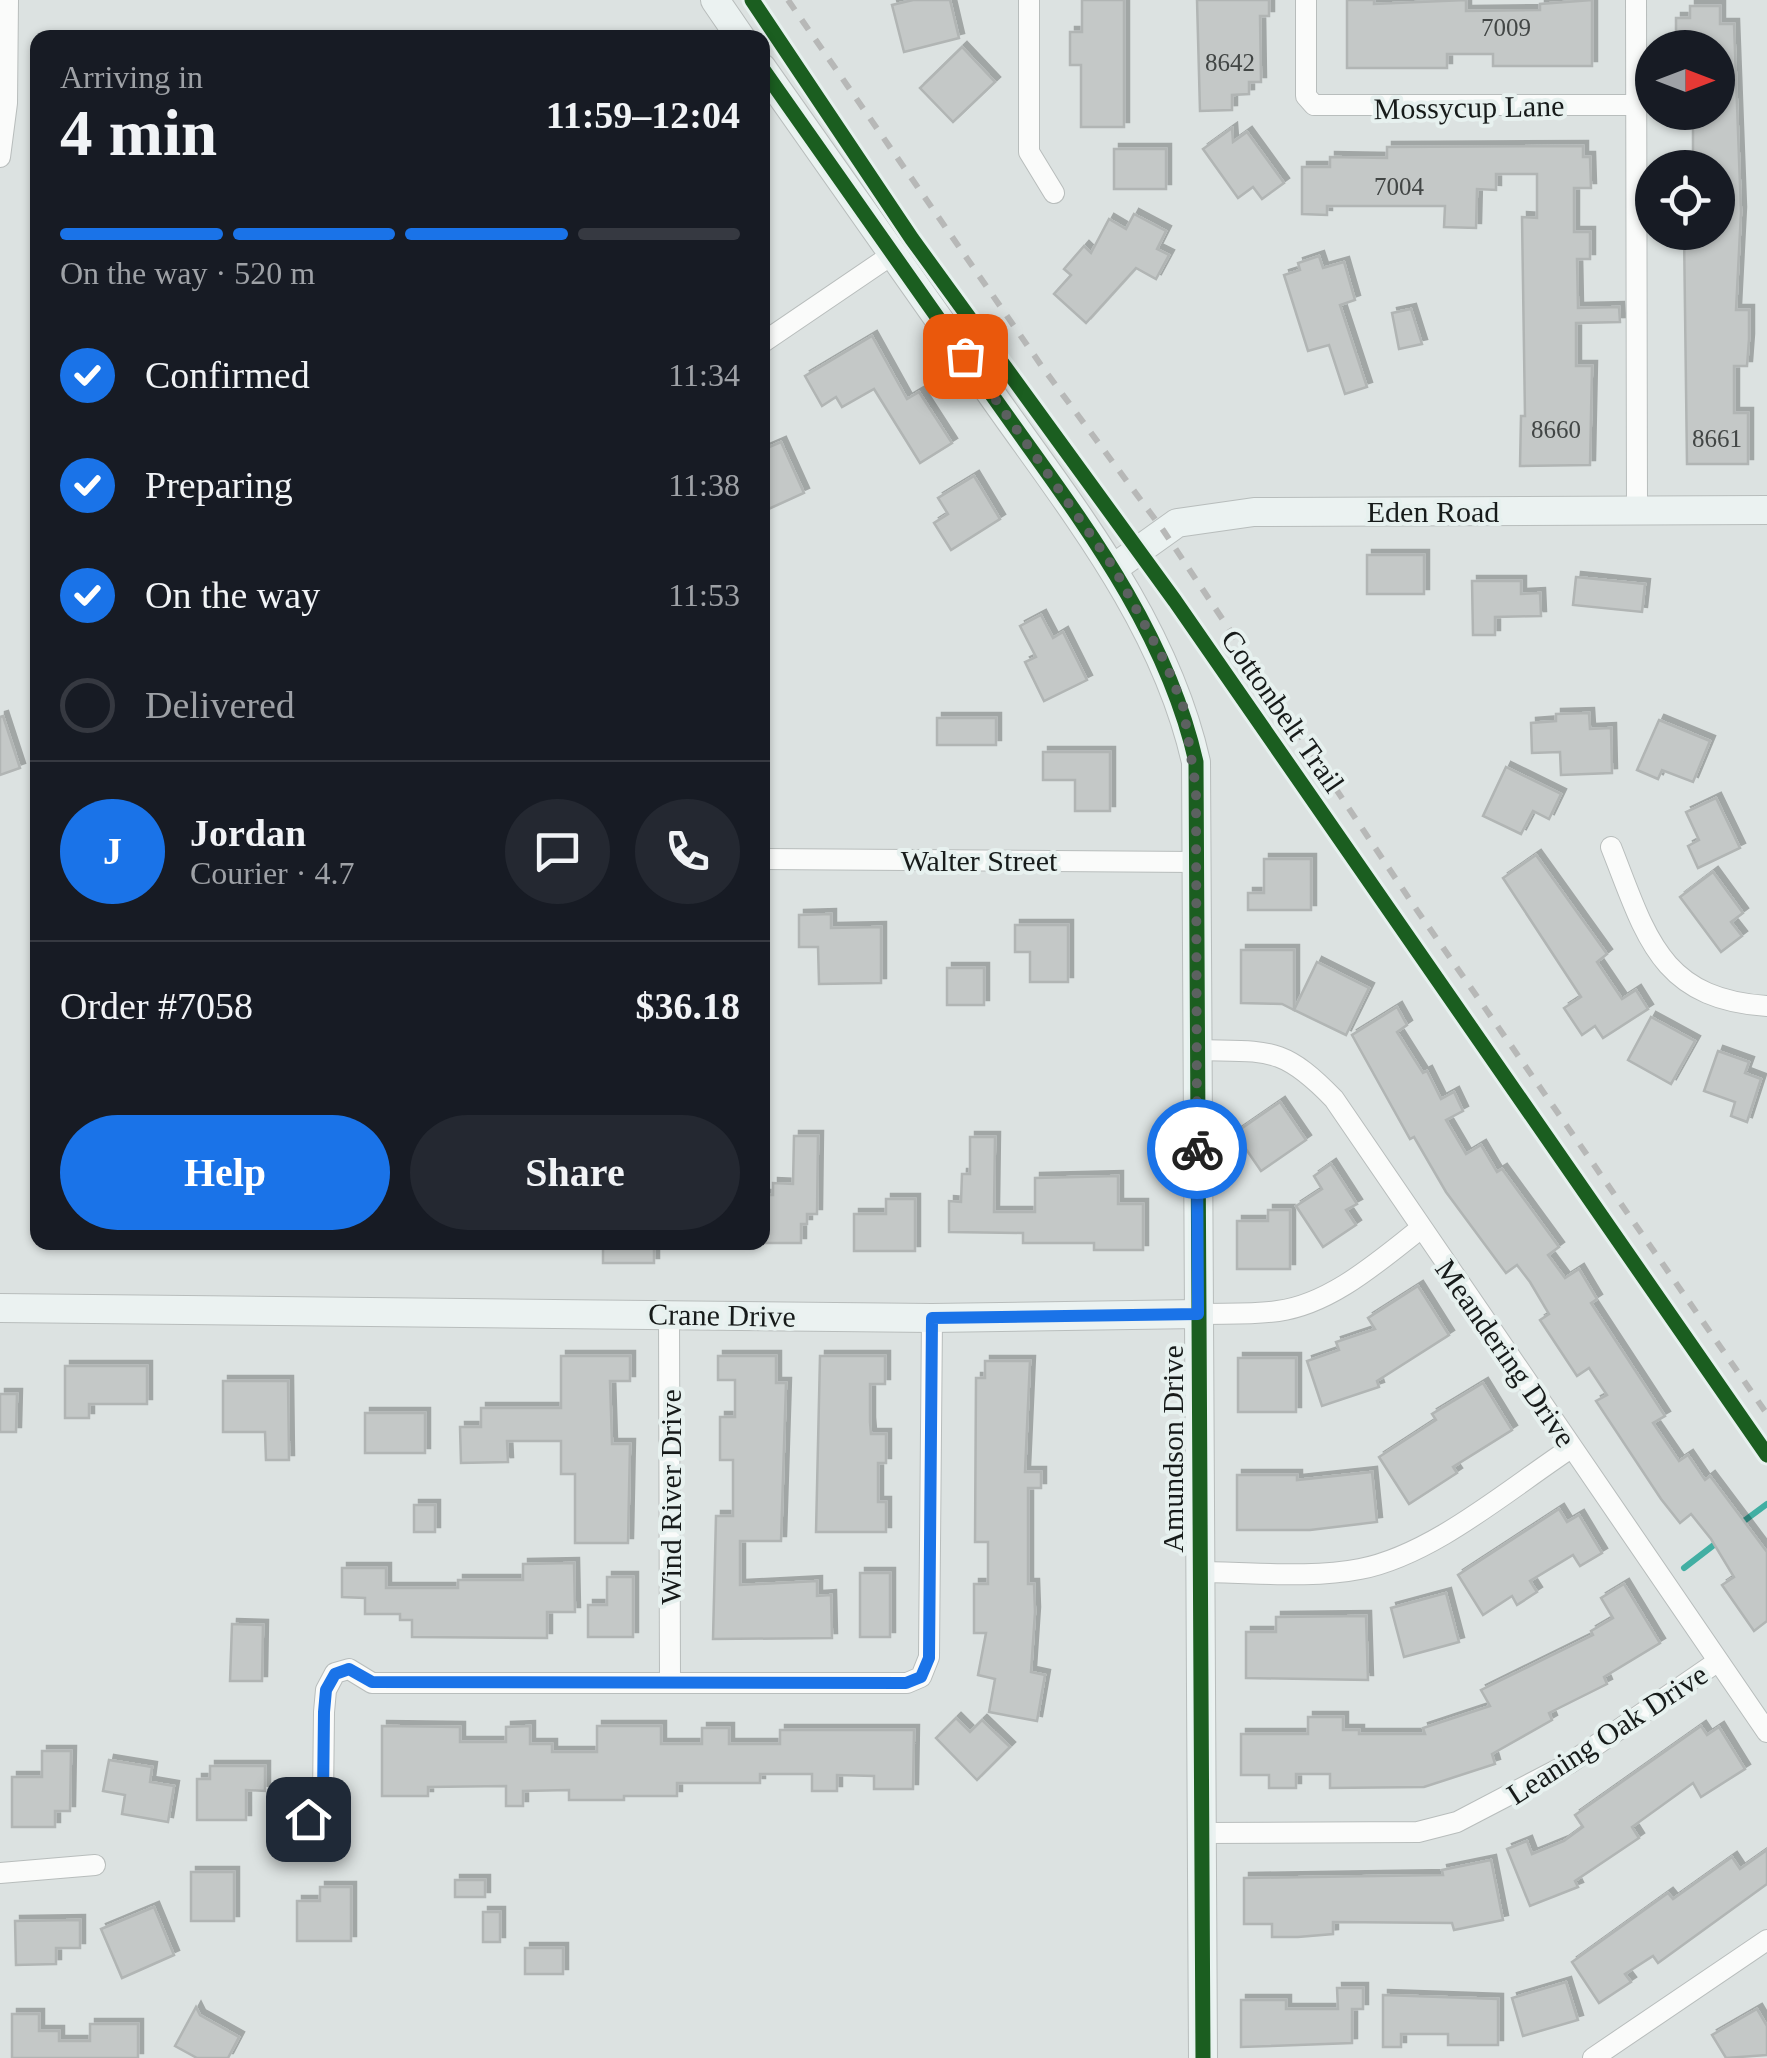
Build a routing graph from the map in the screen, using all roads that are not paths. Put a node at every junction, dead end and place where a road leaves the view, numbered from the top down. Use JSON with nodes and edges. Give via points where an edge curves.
{"nodes":[{"id":1,"x":8,"y":0,"type":"edge"},
{"id":2,"x":715,"y":0,"type":"edge"},
{"id":3,"x":1029,"y":0,"type":"edge"},
{"id":4,"x":1306,"y":0,"type":"edge"},
{"id":5,"x":1636,"y":0,"type":"edge"},
{"id":6,"x":736,"y":30,"type":"edge"},
{"id":7,"x":1636,"y":30,"type":"edge"},
{"id":8,"x":770,"y":79,"type":"edge"},
{"id":9,"x":1635,"y":105,"type":"edge"},
{"id":10,"x":1636,"y":130,"type":"edge"},
{"id":11,"x":0,"y":157,"type":"edge"},
{"id":12,"x":1054,"y":193,"type":"dead end"},
{"id":13,"x":893,"y":254,"type":"junction"},
{"id":14,"x":770,"y":338,"type":"edge"},
{"id":15,"x":1637,"y":510,"type":"junction"},
{"id":16,"x":1767,"y":510,"type":"edge"},
{"id":17,"x":1114,"y":568,"type":"junction"},
{"id":18,"x":1612,"y":847,"type":"dead end"},
{"id":19,"x":770,"y":859,"type":"edge"},
{"id":20,"x":1196,"y":862,"type":"junction"},
{"id":21,"x":1767,"y":1006,"type":"edge"},
{"id":22,"x":1197,"y":1050,"type":"junction"},
{"id":23,"x":1420,"y":1229,"type":"junction"},
{"id":24,"x":0,"y":1308,"type":"edge"},
{"id":25,"x":669,"y":1314,"type":"junction"},
{"id":26,"x":1198,"y":1314,"type":"junction"},
{"id":27,"x":932,"y":1318,"type":"junction"},
{"id":28,"x":1571,"y":1448,"type":"junction"},
{"id":29,"x":1200,"y":1572,"type":"junction"},
{"id":30,"x":1717,"y":1662,"type":"junction"},
{"id":31,"x":670,"y":1681,"type":"junction"},
{"id":32,"x":1767,"y":1732,"type":"edge"},
{"id":33,"x":308,"y":1819,"type":"dead end"},
{"id":34,"x":1202,"y":1834,"type":"junction"},
{"id":35,"x":95,"y":1864,"type":"dead end"},
{"id":36,"x":0,"y":1873,"type":"edge"},
{"id":37,"x":1767,"y":1940,"type":"edge"},
{"id":38,"x":1203,"y":2058,"type":"edge"},
{"id":39,"x":1593,"y":2058,"type":"edge"}],
"edges":[{"from":1,"to":11,"type":"street","via":[[8,103]]},
{"from":2,"to":6,"type":"street"},
{"from":3,"to":12,"type":"street","via":[[1029,152]]},
{"from":4,"to":9,"type":"street","name":"Mossycup Lane","via":[[1306,96],[1326,108]]},
{"from":5,"to":7,"type":"street"},
{"from":8,"to":13,"type":"street","name":"Amundson Drive"},
{"from":10,"to":15,"type":"street"},
{"from":13,"to":14,"type":"street"},
{"from":13,"to":17,"type":"street","name":"Amundson Drive"},
{"from":15,"to":16,"type":"street","name":"Eden Road"},
{"from":15,"to":17,"type":"street","name":"Eden Road","via":[[1192,518],[1163,530]]},
{"from":17,"to":20,"type":"street","name":"Amundson Drive","via":[[1183,706],[1196,762]]},
{"from":18,"to":21,"type":"street","via":[[1642,924],[1676,975],[1710,998]]},
{"from":19,"to":20,"type":"street","name":"Walter Street"},
{"from":20,"to":22,"type":"street","name":"Amundson Drive"},
{"from":22,"to":23,"type":"street","name":"Meandering Drive","via":[[1267,1052],[1301,1065],[1334,1099]]},
{"from":22,"to":26,"type":"street","name":"Amundson Drive"},
{"from":23,"to":26,"type":"street","name":"Crane Drive","via":[[1304,1305]]},
{"from":23,"to":28,"type":"street","name":"Meandering Drive"},
{"from":24,"to":25,"type":"street","name":"Crane Drive"},
{"from":25,"to":27,"type":"street","name":"Crane Drive"},
{"from":25,"to":31,"type":"street","name":"Wind River Drive"},
{"from":26,"to":27,"type":"street","name":"Crane Drive"},
{"from":26,"to":29,"type":"street","name":"Amundson Drive"},
{"from":27,"to":31,"type":"street","via":[[929,1658],[921,1677],[906,1683]]},
{"from":28,"to":29,"type":"street","via":[[1410,1554],[1330,1572]]},
{"from":28,"to":30,"type":"street","name":"Meandering Drive"},
{"from":29,"to":34,"type":"street","name":"Amundson Drive"},
{"from":30,"to":32,"type":"street","name":"Meandering Drive"},
{"from":30,"to":34,"type":"street","name":"Leaning Oak Drive","via":[[1556,1771],[1457,1822],[1418,1832]]},
{"from":31,"to":33,"type":"street","via":[[372,1682],[349,1669],[335,1674],[326,1690],[323,1798]]},
{"from":34,"to":38,"type":"street","name":"Amundson Drive"},
{"from":35,"to":36,"type":"street"},
{"from":37,"to":39,"type":"street"}]}
